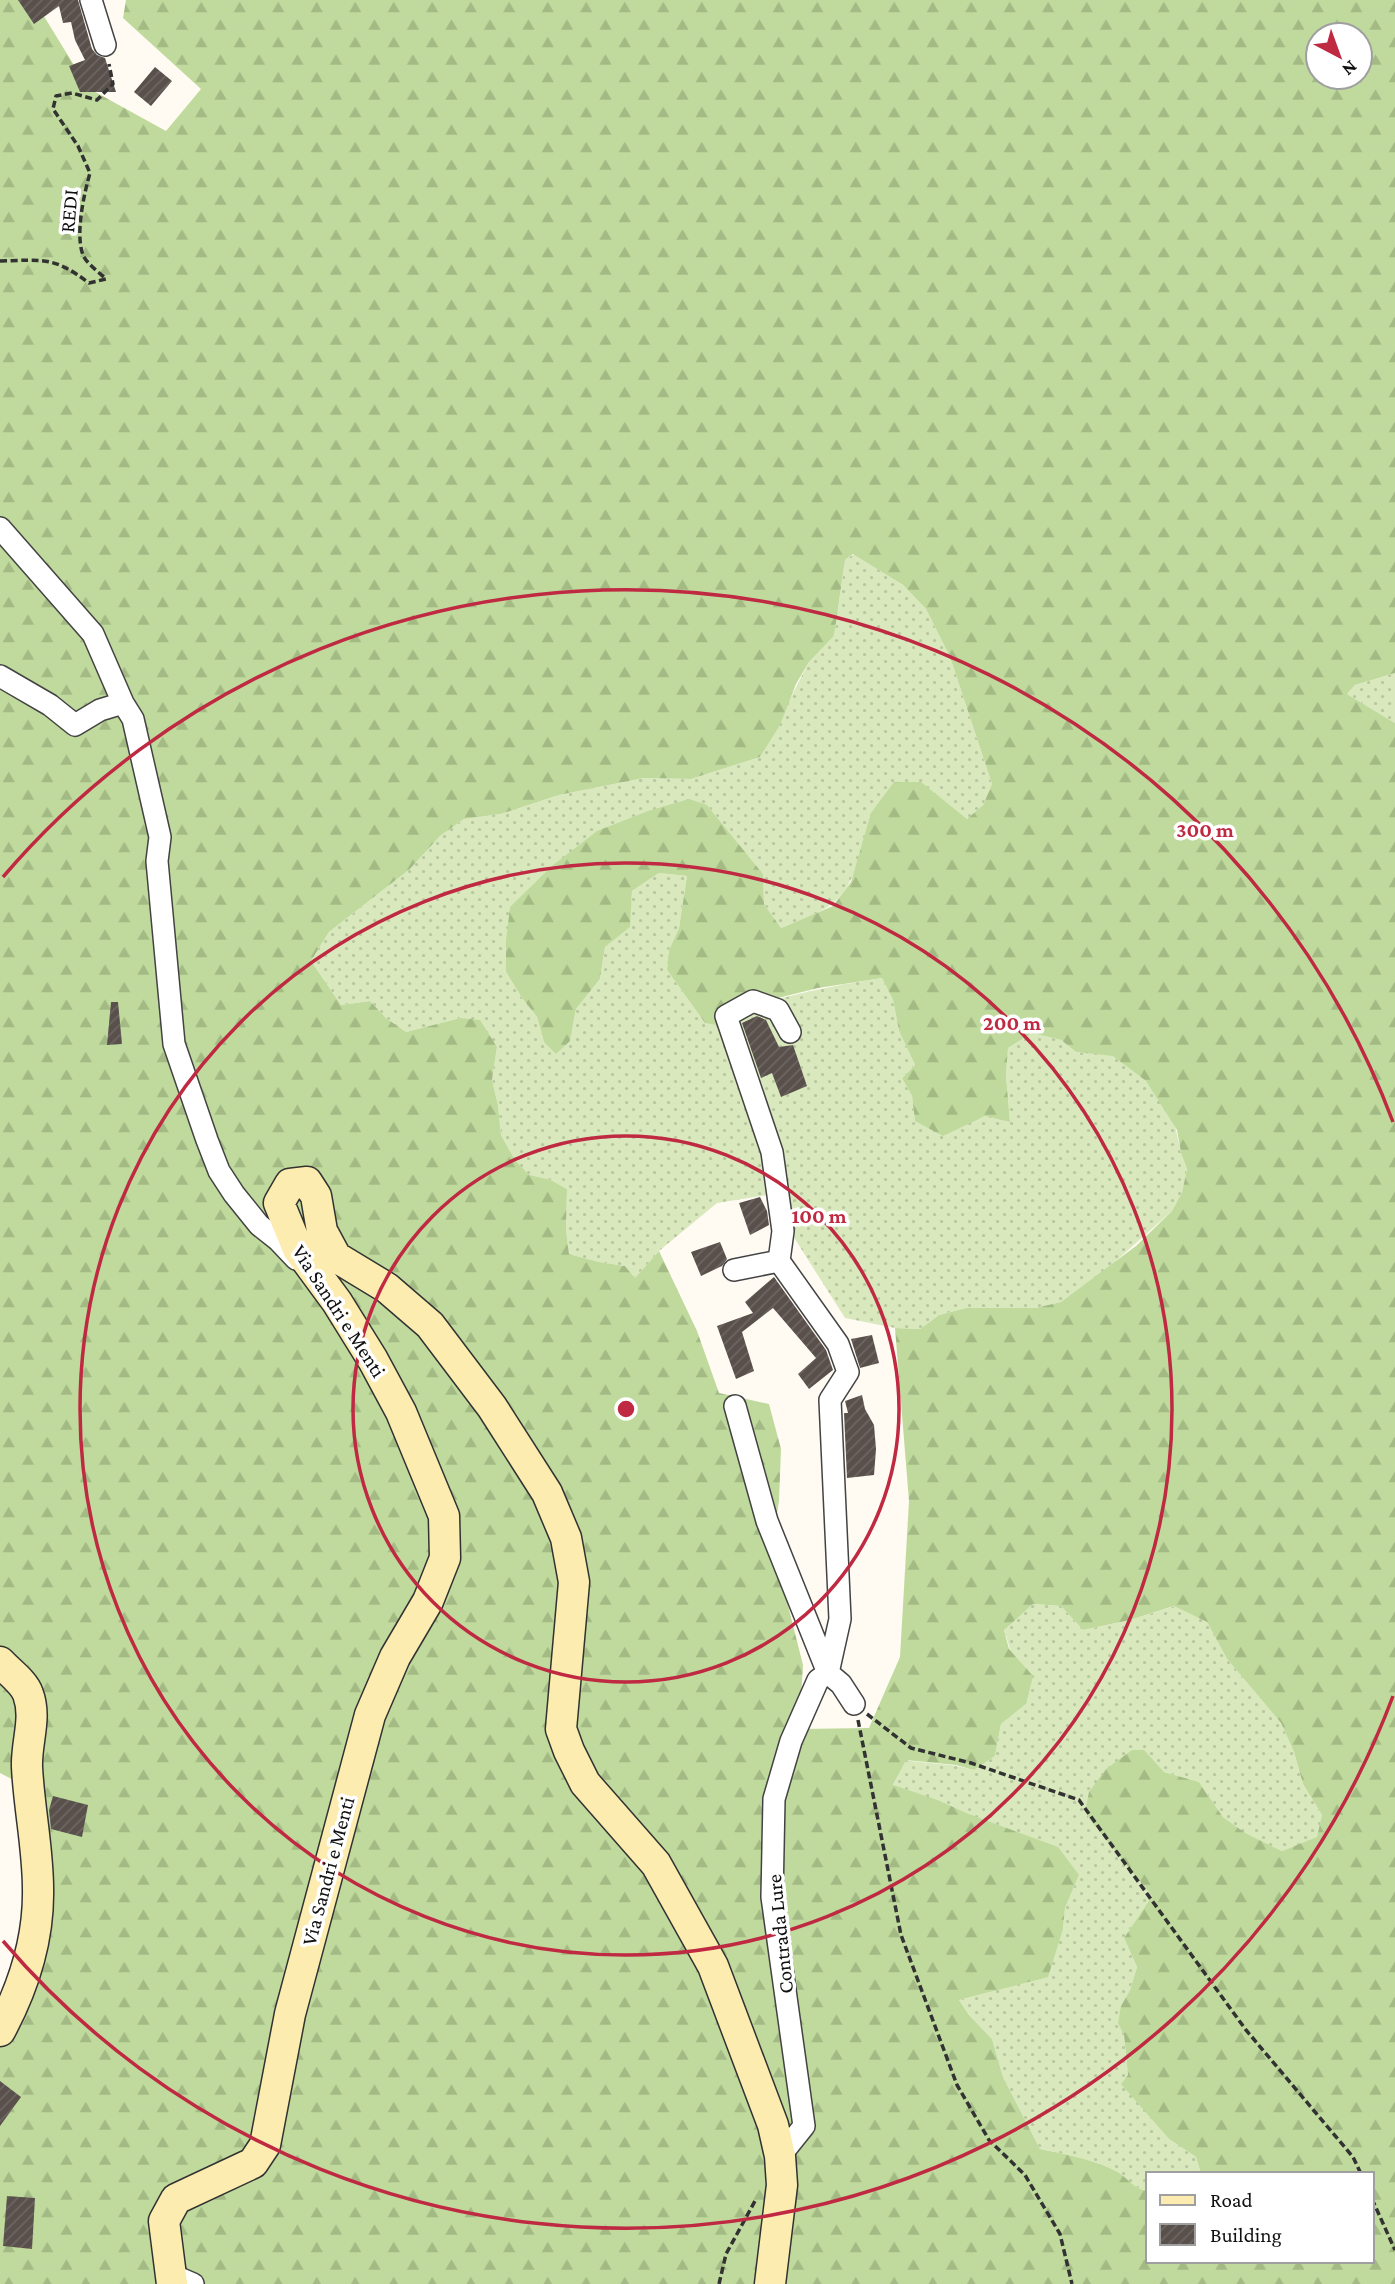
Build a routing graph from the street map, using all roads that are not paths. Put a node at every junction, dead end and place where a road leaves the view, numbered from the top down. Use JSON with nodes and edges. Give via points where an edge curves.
{"nodes":[{"id":1,"x":92,"y":0,"type":"edge"},
{"id":2,"x":105,"y":45,"type":"road end"},
{"id":3,"x":0,"y":528,"type":"edge"},
{"id":4,"x":0,"y":676,"type":"edge"},
{"id":5,"x":123,"y":703,"type":"junction"},
{"id":6,"x":790,"y":1032,"type":"dead end"},
{"id":7,"x":779,"y":1261,"type":"junction"},
{"id":8,"x":312,"y":1269,"type":"junction"},
{"id":9,"x":734,"y":1270,"type":"dead end"},
{"id":10,"x":735,"y":1406,"type":"dead end"},
{"id":11,"x":0,"y":1662,"type":"edge"},
{"id":12,"x":828,"y":1673,"type":"junction"},
{"id":13,"x":855,"y":1704,"type":"road end"},
{"id":14,"x":0,"y":2031,"type":"edge"},
{"id":15,"x":780,"y":2157,"type":"junction"},
{"id":16,"x":179,"y":2281,"type":"edge"},
{"id":17,"x":770,"y":2284,"type":"edge"}],
"edges":[{"from":1,"to":2,"type":"street"},
{"from":3,"to":5,"type":"street","via":[[93,634]]},
{"from":4,"to":5,"type":"street","via":[[50,705],[75,726],[100,710]]},
{"from":5,"to":8,"type":"street","via":[[133,719],[160,837],[157,861],[178,1056],[215,1161],[233,1194],[300,1265]]},
{"from":6,"to":7,"type":"street","via":[[778,1010],[753,1001],[726,1016],[772,1152],[783,1231]]},
{"from":7,"to":9,"type":"street"},
{"from":7,"to":12,"type":"street","via":[[838,1344],[848,1371],[830,1400],[840,1619]]},
{"from":8,"to":15,"type":"main road","name":"Via Sandri e Menti","via":[[298,1249],[279,1203],[290,1184],[307,1182],[316,1196],[322,1231],[336,1256],[387,1288],[430,1325],[492,1407],[547,1493],[566,1538],[574,1582],[561,1729],[585,1783],[656,1864],[713,1966],[773,2124]]},
{"from":8,"to":16,"type":"main road","name":"Via Sandri e Menti","via":[[366,1348],[401,1412],[444,1516],[445,1558],[370,1715],[290,2014],[265,2145],[254,2163],[176,2199],[164,2221]]},
{"from":10,"to":12,"type":"street","via":[[767,1521]]},
{"from":11,"to":14,"type":"main road","via":[[27,1691],[33,1716],[27,1778],[38,1890],[33,1942],[18,1998]]},
{"from":12,"to":13,"type":"street"},
{"from":12,"to":15,"type":"street","name":"Contrada Lure","via":[[818,1681],[791,1741],[774,1799],[772,1897],[804,2126]]},
{"from":15,"to":17,"type":"main road","name":"Via Sandri e Menti","via":[[782,2185]]}]}
